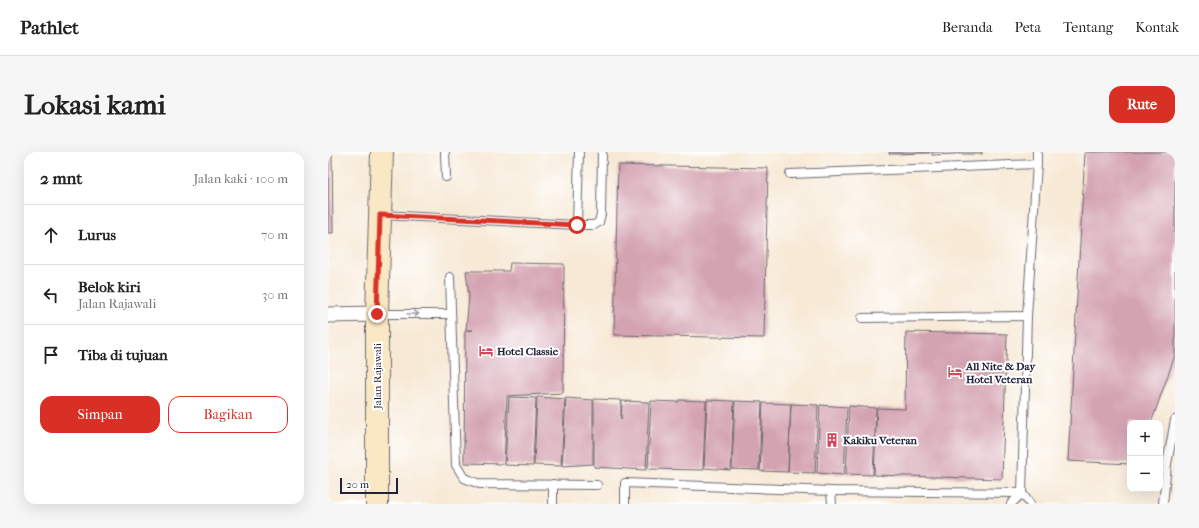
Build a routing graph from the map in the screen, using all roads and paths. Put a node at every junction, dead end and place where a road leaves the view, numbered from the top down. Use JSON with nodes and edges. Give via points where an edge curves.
{"nodes":[{"id":1,"x":382,"y":152,"type":"edge"},
{"id":2,"x":445,"y":152,"type":"edge"},
{"id":3,"x":579,"y":152,"type":"edge"},
{"id":4,"x":602,"y":152,"type":"edge"},
{"id":5,"x":1037,"y":152,"type":"edge"},
{"id":6,"x":1037,"y":164,"type":"junction"},
{"id":7,"x":790,"y":174,"type":"dead end"},
{"id":8,"x":446,"y":177,"type":"dead end"},
{"id":9,"x":380,"y":215,"type":"junction"},
{"id":10,"x":577,"y":225,"type":"junction"},
{"id":11,"x":450,"y":277,"type":"dead end"},
{"id":12,"x":377,"y":314,"type":"junction"},
{"id":13,"x":450,"y":314,"type":"junction"},
{"id":14,"x":328,"y":315,"type":"edge"},
{"id":15,"x":1027,"y":316,"type":"junction"},
{"id":16,"x":862,"y":318,"type":"dead end"},
{"id":17,"x":1175,"y":420,"type":"edge"},
{"id":18,"x":553,"y":484,"type":"junction"},
{"id":19,"x":597,"y":485,"type":"dead end"},
{"id":20,"x":831,"y":491,"type":"junction"},
{"id":21,"x":1022,"y":493,"type":"junction"},
{"id":22,"x":377,"y":504,"type":"edge"},
{"id":23,"x":553,"y":504,"type":"edge"},
{"id":24,"x":625,"y":504,"type":"edge"},
{"id":25,"x":832,"y":504,"type":"edge"},
{"id":26,"x":1011,"y":504,"type":"edge"},
{"id":27,"x":1030,"y":504,"type":"edge"},
{"id":28,"x":1163,"y":504,"type":"edge"}],
"edges":[{"from":1,"to":9,"type":"street","name":"Jalan Rajawali"},
{"from":2,"to":8,"type":"lane"},
{"from":3,"to":10,"type":"lane"},
{"from":4,"to":10,"type":"lane","via":[[599,222],[594,225]]},
{"from":5,"to":6,"type":"lane"},
{"from":6,"to":7,"type":"lane"},
{"from":6,"to":15,"type":"lane"},
{"from":9,"to":10,"type":"lane"},
{"from":9,"to":12,"type":"street","name":"Jalan Rajawali"},
{"from":11,"to":13,"type":"lane"},
{"from":12,"to":13,"type":"lane","one_way":true},
{"from":12,"to":14,"type":"street"},
{"from":12,"to":22,"type":"street","name":"Jalan Rajawali"},
{"from":13,"to":18,"type":"lane","via":[[456,465],[464,478],[480,484]]},
{"from":15,"to":16,"type":"lane"},
{"from":15,"to":21,"type":"lane"},
{"from":17,"to":28,"type":"lane"},
{"from":18,"to":19,"type":"lane"},
{"from":18,"to":23,"type":"lane"},
{"from":20,"to":21,"type":"lane"},
{"from":20,"to":24,"type":"lane","via":[[625,483]]},
{"from":20,"to":25,"type":"lane"},
{"from":21,"to":26,"type":"lane"},
{"from":21,"to":27,"type":"lane"}]}
